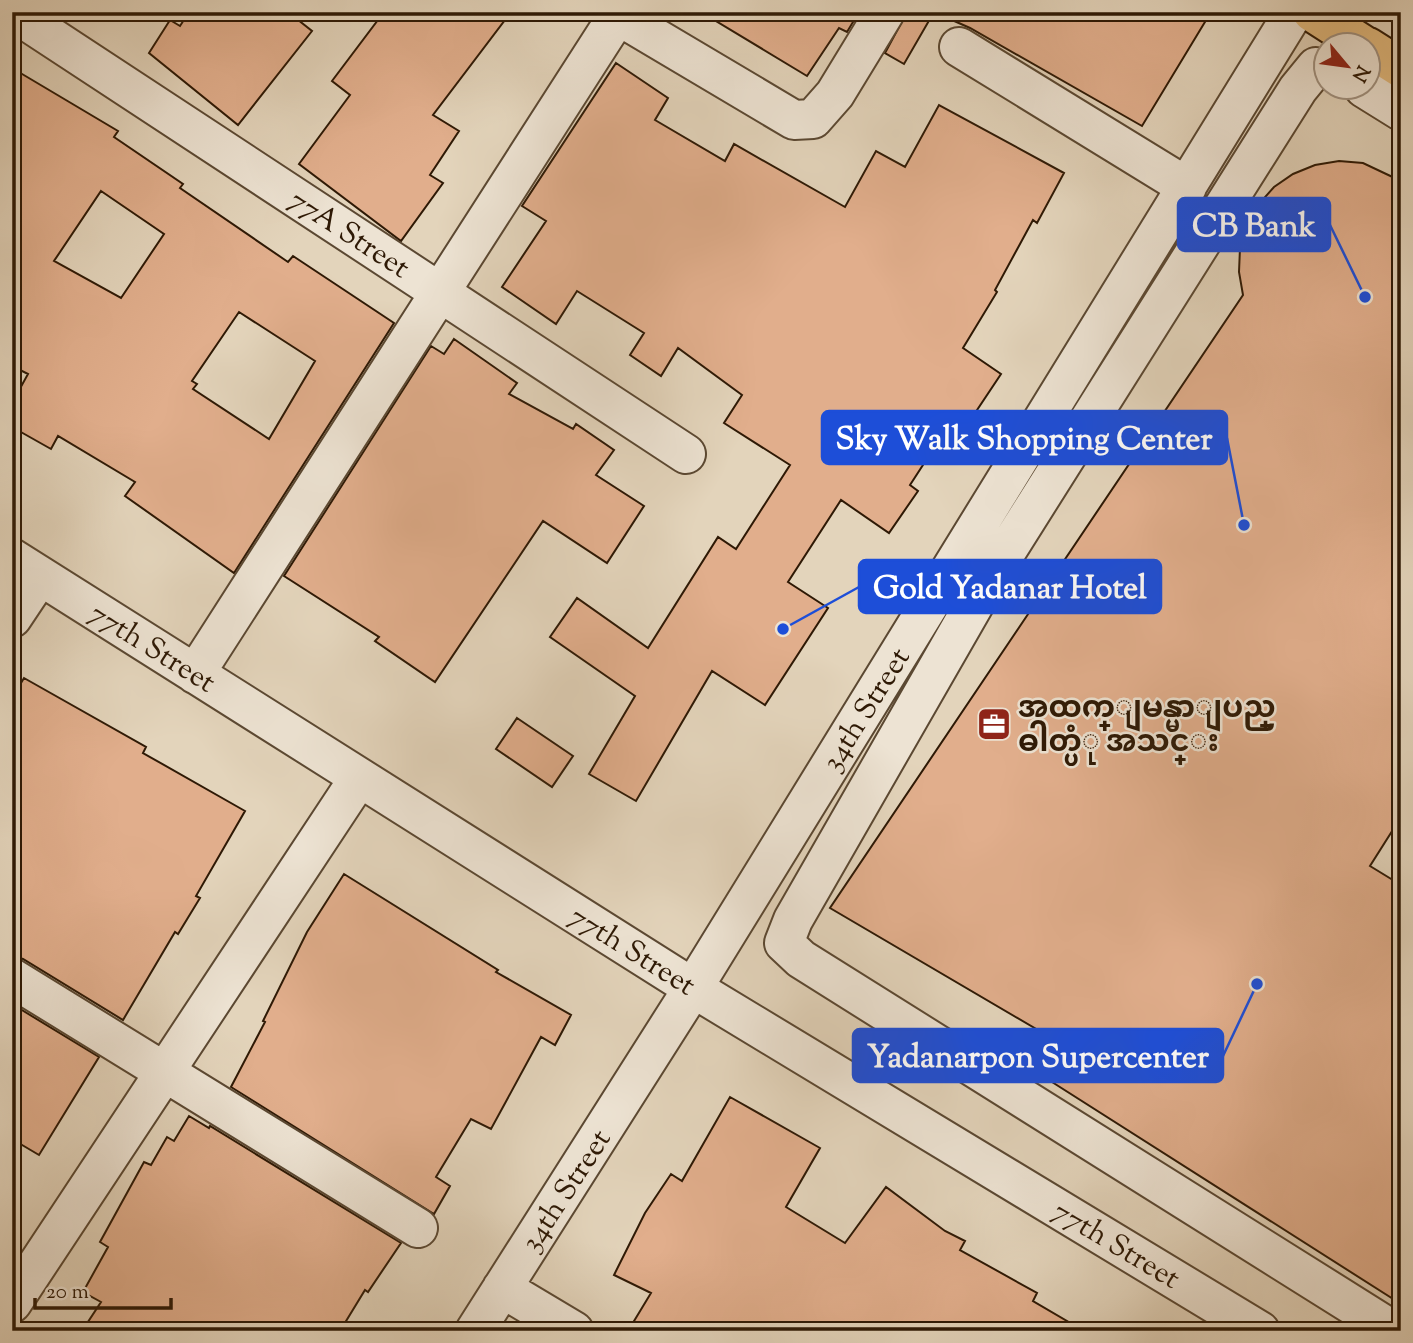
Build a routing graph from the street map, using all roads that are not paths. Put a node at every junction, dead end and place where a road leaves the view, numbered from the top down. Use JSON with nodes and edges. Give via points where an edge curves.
{"nodes":[{"id":1,"x":13,"y":12,"type":"edge"},
{"id":2,"x":885,"y":12,"type":"edge"},
{"id":3,"x":1294,"y":12,"type":"edge"},
{"id":4,"x":1311,"y":12,"type":"edge"},
{"id":5,"x":617,"y":13,"type":"edge"},
{"id":6,"x":1343,"y":32,"type":"edge"},
{"id":7,"x":959,"y":47,"type":"dead end"},
{"id":8,"x":1382,"y":56,"type":"edge"},
{"id":9,"x":1401,"y":68,"type":"edge"},
{"id":10,"x":1312,"y":72,"type":"edge"},
{"id":11,"x":1382,"y":99,"type":"edge"},
{"id":12,"x":1401,"y":111,"type":"edge"},
{"id":13,"x":1187,"y":187,"type":"junction"},
{"id":14,"x":440,"y":292,"type":"junction"},
{"id":15,"x":686,"y":454,"type":"dead end"},
{"id":16,"x":967,"y":543,"type":"junction"},
{"id":17,"x":26,"y":567,"type":"edge"},
{"id":18,"x":987,"y":582,"type":"junction"},
{"id":19,"x":12,"y":618,"type":"edge"},
{"id":20,"x":195,"y":674,"type":"junction"},
{"id":21,"x":359,"y":778,"type":"junction"},
{"id":22,"x":12,"y":978,"type":"edge"},
{"id":23,"x":693,"y":988,"type":"junction"},
{"id":24,"x":165,"y":1071,"type":"junction"},
{"id":25,"x":418,"y":1228,"type":"dead end"},
{"id":26,"x":502,"y":1288,"type":"junction"},
{"id":27,"x":12,"y":1303,"type":"edge"},
{"id":28,"x":475,"y":1331,"type":"edge"},
{"id":29,"x":574,"y":1331,"type":"edge"},
{"id":30,"x":1260,"y":1331,"type":"edge"},
{"id":31,"x":1394,"y":1331,"type":"edge"}],
"edges":[{"from":1,"to":14,"type":"street","name":"77A Street"},
{"from":2,"to":5,"type":"street","via":[[835,94],[813,119],[794,121]]},
{"from":3,"to":13,"type":"street","name":"34th Street"},
{"from":4,"to":6,"type":"main road"},
{"from":5,"to":14,"type":"street"},
{"from":7,"to":13,"type":"street"},
{"from":8,"to":9,"type":"main road"},
{"from":10,"to":18,"type":"street"},
{"from":11,"to":12,"type":"street"},
{"from":13,"to":16,"type":"street","name":"34th Street"},
{"from":14,"to":15,"type":"street","name":"77A Street"},
{"from":14,"to":20,"type":"street"},
{"from":16,"to":18,"type":"street"},
{"from":16,"to":23,"type":"street","name":"34th Street"},
{"from":17,"to":19,"type":"street"},
{"from":17,"to":20,"type":"street","name":"77th Street"},
{"from":18,"to":31,"type":"street","via":[[784,943],[801,959]]},
{"from":20,"to":21,"type":"street","name":"77th Street"},
{"from":21,"to":23,"type":"street","name":"77th Street"},
{"from":21,"to":24,"type":"street"},
{"from":22,"to":24,"type":"street"},
{"from":23,"to":26,"type":"street","name":"34th Street"},
{"from":23,"to":30,"type":"street","name":"77th Street"},
{"from":24,"to":25,"type":"street"},
{"from":24,"to":27,"type":"street"},
{"from":26,"to":28,"type":"street","name":"34th Street"},
{"from":26,"to":29,"type":"street"}]}
